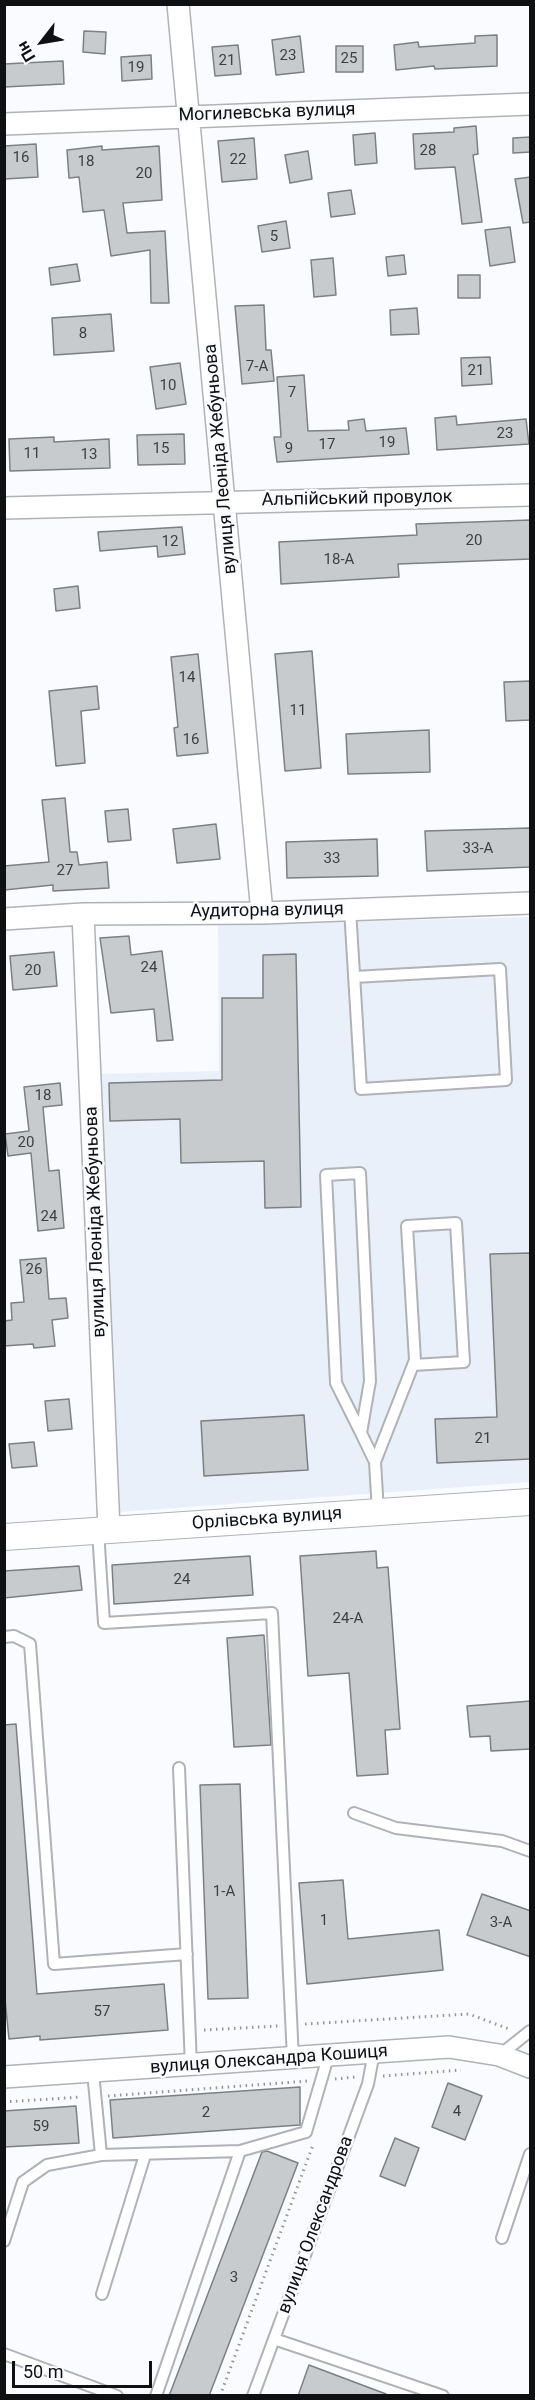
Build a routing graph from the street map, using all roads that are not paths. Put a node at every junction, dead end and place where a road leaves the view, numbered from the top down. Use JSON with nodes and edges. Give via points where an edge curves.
{"nodes":[{"id":1,"x":178,"y":4,"type":"edge"},
{"id":2,"x":531,"y":104,"type":"edge"},
{"id":3,"x":187,"y":116,"type":"junction"},
{"id":4,"x":4,"y":124,"type":"edge"},
{"id":5,"x":531,"y":495,"type":"edge"},
{"id":6,"x":226,"y":502,"type":"junction"},
{"id":7,"x":4,"y":508,"type":"edge"},
{"id":8,"x":531,"y":903,"type":"edge"},
{"id":9,"x":350,"y":909,"type":"junction"},
{"id":10,"x":262,"y":913,"type":"junction"},
{"id":11,"x":83,"y":914,"type":"junction"},
{"id":12,"x":4,"y":919,"type":"edge"},
{"id":13,"x":354,"y":977,"type":"junction"},
{"id":14,"x":413,"y":1365,"type":"junction"},
{"id":15,"x":361,"y":1433,"type":"junction"},
{"id":16,"x":375,"y":1462,"type":"junction"},
{"id":17,"x":531,"y":1502,"type":"edge"},
{"id":18,"x":378,"y":1512,"type":"junction"},
{"id":19,"x":103,"y":1530,"type":"junction"},
{"id":20,"x":4,"y":1537,"type":"edge"},
{"id":21,"x":4,"y":1636,"type":"edge"},
{"id":22,"x":179,"y":1768,"type":"dead end"},
{"id":23,"x":354,"y":1813,"type":"dead end"},
{"id":24,"x":531,"y":1851,"type":"edge"},
{"id":25,"x":186,"y":1954,"type":"junction"},
{"id":26,"x":528,"y":2033,"type":"edge"},
{"id":27,"x":374,"y":2052,"type":"junction"},
{"id":28,"x":499,"y":2055,"type":"junction"},
{"id":29,"x":328,"y":2057,"type":"junction"},
{"id":30,"x":293,"y":2060,"type":"junction"},
{"id":31,"x":191,"y":2066,"type":"junction"},
{"id":32,"x":531,"y":2067,"type":"edge"},
{"id":33,"x":93,"y":2072,"type":"junction"},
{"id":34,"x":4,"y":2078,"type":"edge"},
{"id":35,"x":240,"y":2151,"type":"junction"},
{"id":36,"x":531,"y":2154,"type":"edge"},
{"id":37,"x":101,"y":2155,"type":"junction"},
{"id":38,"x":145,"y":2155,"type":"junction"},
{"id":39,"x":502,"y":2238,"type":"dead end"},
{"id":40,"x":4,"y":2241,"type":"edge"},
{"id":41,"x":102,"y":2294,"type":"dead end"},
{"id":42,"x":274,"y":2339,"type":"junction"},
{"id":43,"x":4,"y":2354,"type":"edge"},
{"id":44,"x":117,"y":2396,"type":"edge"},
{"id":45,"x":156,"y":2396,"type":"edge"},
{"id":46,"x":253,"y":2396,"type":"edge"},
{"id":47,"x":443,"y":2396,"type":"edge"}],
"edges":[{"from":1,"to":3,"type":"street","name":"вулиця Леоніда Жебуньова"},
{"from":2,"to":3,"type":"street","name":"Могилевська вулиця"},
{"from":3,"to":4,"type":"street","name":"Могилевська вулиця"},
{"from":3,"to":6,"type":"street","name":"вулиця Леоніда Жебуньова"},
{"from":5,"to":6,"type":"street","name":"Альпійський провулок"},
{"from":6,"to":7,"type":"street","name":"Альпійський провулок"},
{"from":6,"to":10,"type":"street","name":"вулиця Леоніда Жебуньова"},
{"from":8,"to":9,"type":"street","name":"Аудиторна вулиця"},
{"from":9,"to":10,"type":"street","name":"Аудиторна вулиця"},
{"from":9,"to":13,"type":"lane"},
{"from":10,"to":11,"type":"street","name":"Аудиторна вулиця"},
{"from":11,"to":12,"type":"street","name":"Аудиторна вулиця"},
{"from":11,"to":19,"type":"street","name":"вулиця Леоніда Жебуньова"},
{"from":13,"to":13,"type":"lane","via":[[361,1089],[506,1080],[500,969]]},
{"from":14,"to":14,"type":"lane","via":[[407,1226],[456,1223],[464,1362]]},
{"from":14,"to":16,"type":"lane"},
{"from":15,"to":15,"type":"lane","via":[[370,1380],[360,1173],[326,1175],[336,1383]]},
{"from":15,"to":16,"type":"lane"},
{"from":16,"to":18,"type":"lane"},
{"from":17,"to":18,"type":"street","name":"Орлівська вулиця"},
{"from":18,"to":19,"type":"street","name":"Орлівська вулиця"},
{"from":19,"to":20,"type":"street","name":"Орлівська вулиця"},
{"from":19,"to":30,"type":"lane","via":[[104,1623],[272,1613]]},
{"from":21,"to":25,"type":"lane","via":[[30,1644],[54,1964]]},
{"from":22,"to":25,"type":"lane"},
{"from":23,"to":24,"type":"lane","via":[[396,1828],[502,1840]]},
{"from":25,"to":31,"type":"lane"},
{"from":26,"to":28,"type":"lane"},
{"from":27,"to":28,"type":"street","name":"вулиця Олександра Кошиця","via":[[449,2048]]},
{"from":27,"to":29,"type":"street","name":"вулиця Олександра Кошиця"},
{"from":27,"to":42,"type":"lane","name":"вулиця Олександрова","via":[[369,2077]]},
{"from":28,"to":32,"type":"street","name":"вулиця Олександра Кошиця"},
{"from":29,"to":30,"type":"street","name":"вулиця Олександра Кошиця"},
{"from":29,"to":35,"type":"lane","via":[[306,2132]]},
{"from":30,"to":31,"type":"street","name":"вулиця Олександра Кошиця"},
{"from":31,"to":33,"type":"street","name":"вулиця Олександра Кошиця"},
{"from":33,"to":34,"type":"street","name":"вулиця Олександра Кошиця"},
{"from":33,"to":37,"type":"lane"},
{"from":35,"to":38,"type":"lane"},
{"from":35,"to":45,"type":"lane"},
{"from":36,"to":39,"type":"lane"},
{"from":37,"to":38,"type":"lane"},
{"from":37,"to":40,"type":"lane","via":[[47,2165],[23,2182]]},
{"from":38,"to":41,"type":"lane"},
{"from":42,"to":46,"type":"lane","name":"вулиця Олександрова"},
{"from":42,"to":47,"type":"lane"},
{"from":43,"to":44,"type":"lane"}]}
